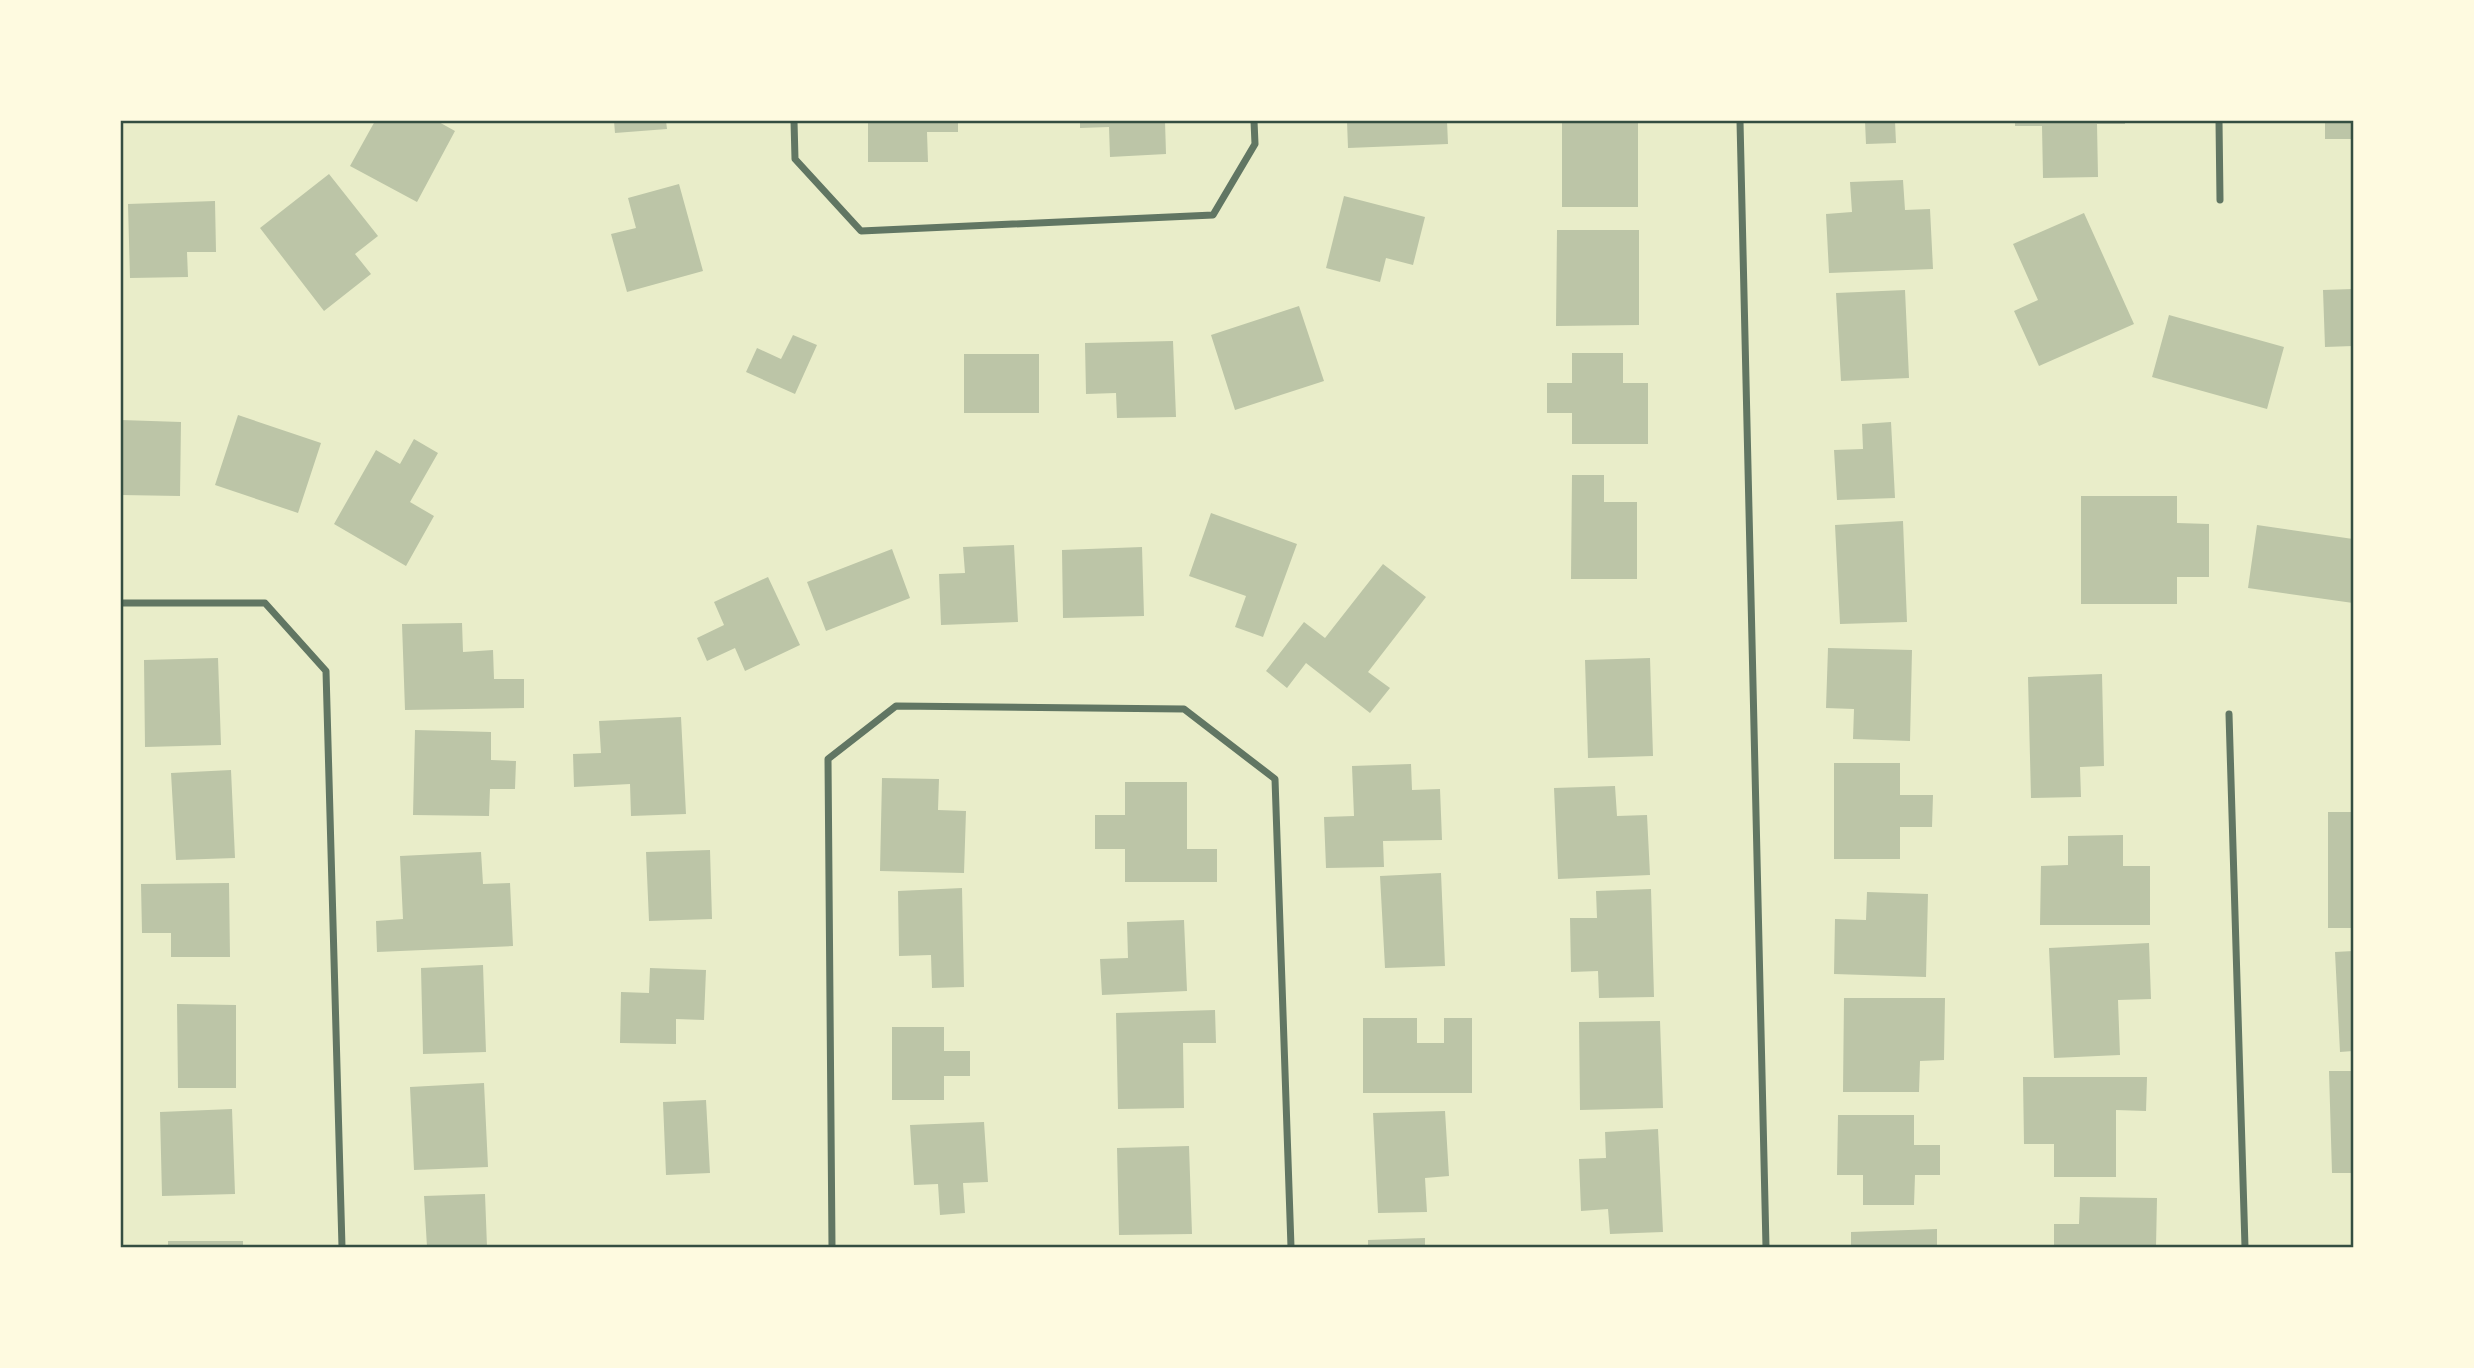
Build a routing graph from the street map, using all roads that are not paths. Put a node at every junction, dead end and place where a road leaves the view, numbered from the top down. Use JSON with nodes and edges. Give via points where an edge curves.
{"nodes":[{"id":1,"x":794,"y":121,"type":"edge"},
{"id":2,"x":1254,"y":121,"type":"edge"},
{"id":3,"x":1740,"y":121,"type":"edge"},
{"id":4,"x":2219,"y":121,"type":"edge"},
{"id":5,"x":2220,"y":200,"type":"dead end"},
{"id":6,"x":121,"y":603,"type":"edge"},
{"id":7,"x":2229,"y":714,"type":"dead end"},
{"id":8,"x":342,"y":1247,"type":"edge"},
{"id":9,"x":832,"y":1247,"type":"edge"},
{"id":10,"x":1292,"y":1247,"type":"edge"},
{"id":11,"x":1766,"y":1247,"type":"edge"},
{"id":12,"x":2245,"y":1247,"type":"edge"}],
"edges":[{"from":1,"to":2,"type":"street","via":[[795,159],[860,231],[1213,215],[1255,144]]},
{"from":3,"to":11,"type":"street"},
{"from":4,"to":5,"type":"street"},
{"from":6,"to":8,"type":"street","via":[[265,603],[326,671]]},
{"from":7,"to":12,"type":"street"},
{"from":9,"to":10,"type":"street","via":[[828,759],[896,706],[910,706],[1184,709],[1275,779]]}]}
